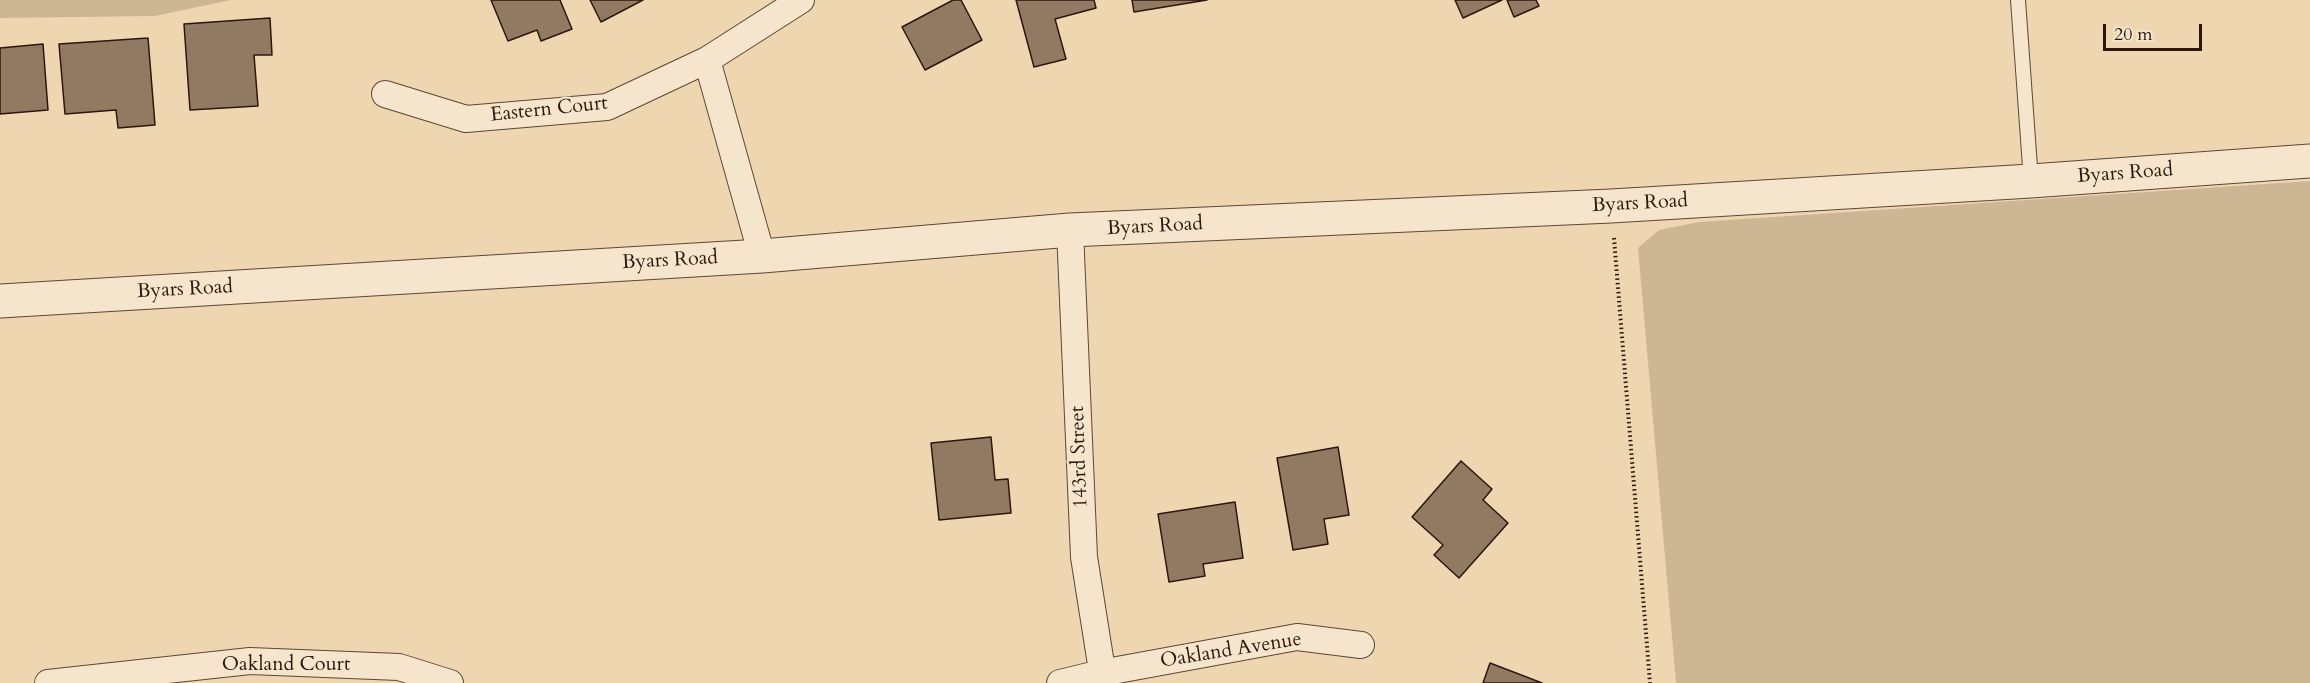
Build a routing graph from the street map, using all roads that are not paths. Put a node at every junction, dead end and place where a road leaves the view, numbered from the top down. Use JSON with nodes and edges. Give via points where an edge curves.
{"nodes":[{"id":1,"x":801,"y":0,"type":"edge"},
{"id":2,"x":2018,"y":0,"type":"edge"},
{"id":3,"x":707,"y":60,"type":"junction"},
{"id":4,"x":385,"y":94,"type":"dead end"},
{"id":5,"x":2310,"y":161,"type":"edge"},
{"id":6,"x":2031,"y":181,"type":"junction"},
{"id":7,"x":1070,"y":230,"type":"junction"},
{"id":8,"x":762,"y":256,"type":"junction"},
{"id":9,"x":0,"y":301,"type":"edge"},
{"id":10,"x":1361,"y":645,"type":"dead end"},
{"id":11,"x":1102,"y":678,"type":"edge"},
{"id":12,"x":48,"y":683,"type":"edge"},
{"id":13,"x":450,"y":683,"type":"edge"},
{"id":14,"x":1060,"y":683,"type":"edge"}],
"edges":[{"from":1,"to":3,"type":"street","name":"Eastern Court"},
{"from":2,"to":6,"type":"lane"},
{"from":3,"to":4,"type":"street","name":"Eastern Court","via":[[606,107],[466,119]]},
{"from":3,"to":8,"type":"street"},
{"from":5,"to":6,"type":"street","name":"Byars Road"},
{"from":6,"to":7,"type":"street","name":"Byars Road","via":[[1611,206]]},
{"from":7,"to":8,"type":"street","name":"Byars Road"},
{"from":7,"to":11,"type":"street","name":"143rd Street","via":[[1084,557]]},
{"from":8,"to":9,"type":"street","name":"Byars Road"},
{"from":10,"to":11,"type":"street","name":"Oakland Avenue","via":[[1297,637]]},
{"from":11,"to":14,"type":"street"},
{"from":12,"to":13,"type":"street","name":"Oakland Court","via":[[250,661],[399,667]]}]}
